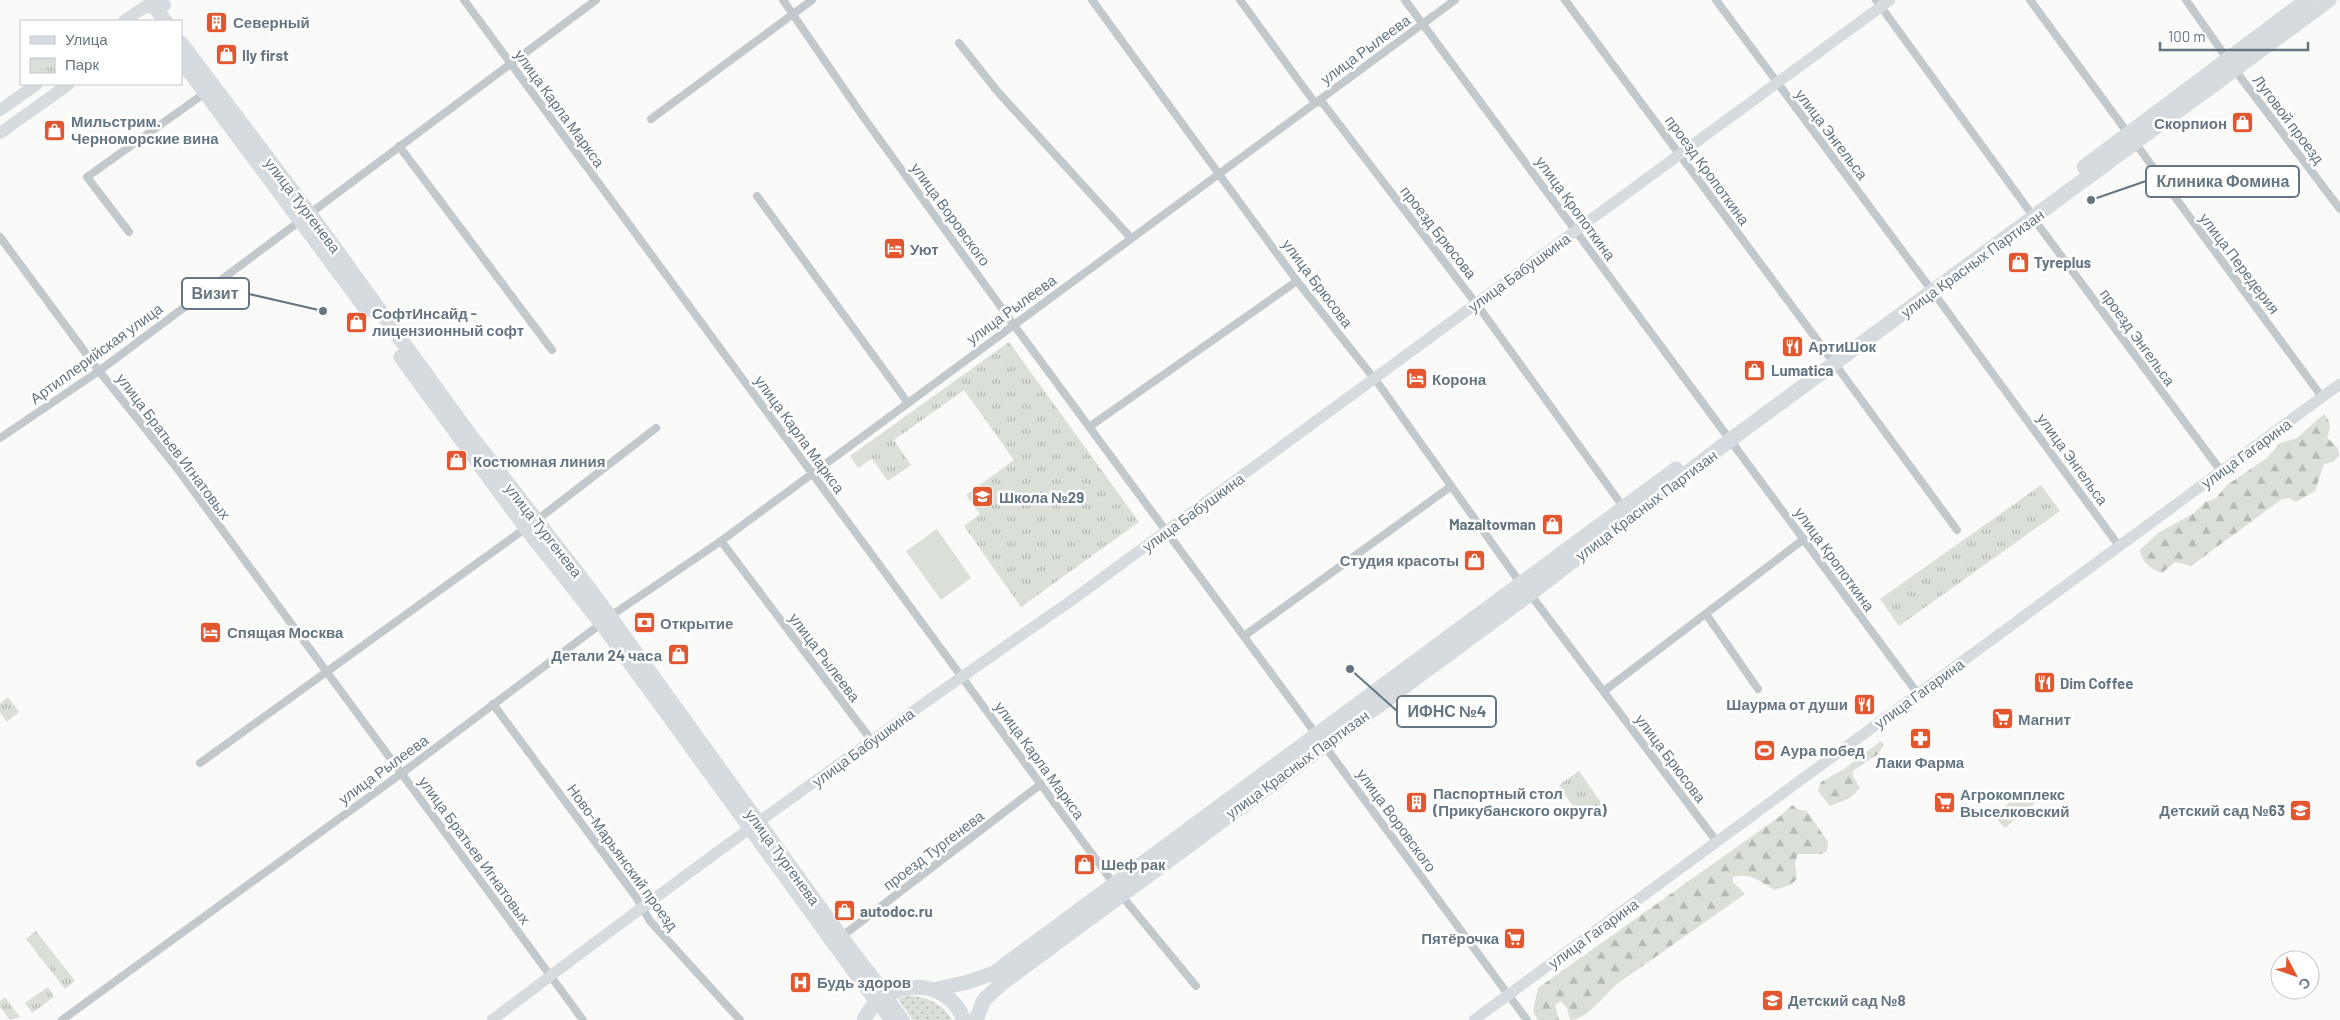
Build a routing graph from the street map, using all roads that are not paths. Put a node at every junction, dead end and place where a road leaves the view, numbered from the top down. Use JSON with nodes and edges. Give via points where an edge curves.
{"nodes":[{"id":1,"x":464,"y":0,"type":"edge"},
{"id":2,"x":596,"y":0,"type":"edge"},
{"id":3,"x":784,"y":0,"type":"edge"},
{"id":4,"x":812,"y":0,"type":"edge"},
{"id":5,"x":1092,"y":0,"type":"edge"},
{"id":6,"x":1240,"y":0,"type":"edge"},
{"id":7,"x":1405,"y":0,"type":"edge"},
{"id":8,"x":1455,"y":0,"type":"edge"},
{"id":9,"x":1566,"y":0,"type":"edge"},
{"id":10,"x":1716,"y":0,"type":"edge"},
{"id":11,"x":1890,"y":0,"type":"edge"},
{"id":12,"x":2030,"y":0,"type":"edge"},
{"id":13,"x":2186,"y":0,"type":"edge"},
{"id":14,"x":2307,"y":0,"type":"edge"},
{"id":15,"x":2329,"y":0,"type":"edge"},
{"id":16,"x":1878,"y":4,"type":"edge"},
{"id":17,"x":156,"y":10,"type":"edge"},
{"id":18,"x":794,"y":14,"type":"junction"},
{"id":19,"x":127,"y":20,"type":"edge"},
{"id":20,"x":1423,"y":24,"type":"junction"},
{"id":21,"x":959,"y":43,"type":"dead end"},
{"id":22,"x":182,"y":44,"type":"edge"},
{"id":23,"x":182,"y":61,"type":"edge"},
{"id":24,"x":511,"y":64,"type":"junction"},
{"id":25,"x":2231,"y":65,"type":"junction"},
{"id":26,"x":1777,"y":83,"type":"junction"},
{"id":27,"x":36,"y":85,"type":"edge"},
{"id":28,"x":68,"y":85,"type":"edge"},
{"id":29,"x":205,"y":93,"type":"junction"},
{"id":30,"x":1315,"y":103,"type":"junction"},
{"id":31,"x":0,"y":110,"type":"edge"},
{"id":32,"x":651,"y":120,"type":"dead end"},
{"id":33,"x":0,"y":133,"type":"edge"},
{"id":34,"x":2131,"y":139,"type":"junction"},
{"id":35,"x":399,"y":146,"type":"junction"},
{"id":36,"x":1680,"y":154,"type":"junction"},
{"id":37,"x":1219,"y":174,"type":"junction"},
{"id":38,"x":757,"y":196,"type":"dead end"},
{"id":39,"x":2340,"y":209,"type":"edge"},
{"id":40,"x":2031,"y":213,"type":"junction"},
{"id":41,"x":304,"y":216,"type":"junction"},
{"id":42,"x":1576,"y":231,"type":"junction"},
{"id":43,"x":129,"y":232,"type":"dead end"},
{"id":44,"x":0,"y":237,"type":"edge"},
{"id":45,"x":1131,"y":238,"type":"junction"},
{"id":46,"x":1297,"y":281,"type":"junction"},
{"id":47,"x":1930,"y":288,"type":"junction"},
{"id":48,"x":1477,"y":303,"type":"junction"},
{"id":49,"x":1014,"y":324,"type":"junction"},
{"id":50,"x":552,"y":350,"type":"dead end"},
{"id":51,"x":1832,"y":360,"type":"junction"},
{"id":52,"x":99,"y":371,"type":"junction"},
{"id":53,"x":1374,"y":379,"type":"junction"},
{"id":54,"x":2340,"y":384,"type":"edge"},
{"id":55,"x":2322,"y":397,"type":"junction"},
{"id":56,"x":908,"y":403,"type":"junction"},
{"id":57,"x":1089,"y":427,"type":"junction"},
{"id":58,"x":656,"y":428,"type":"dead end"},
{"id":59,"x":1728,"y":437,"type":"junction"},
{"id":60,"x":0,"y":438,"type":"edge"},
{"id":61,"x":2221,"y":471,"type":"junction"},
{"id":62,"x":812,"y":473,"type":"junction"},
{"id":63,"x":1450,"y":487,"type":"junction"},
{"id":64,"x":1624,"y":508,"type":"junction"},
{"id":65,"x":532,"y":524,"type":"junction"},
{"id":66,"x":1957,"y":530,"type":"dead end"},
{"id":67,"x":1166,"y":531,"type":"junction"},
{"id":68,"x":1804,"y":539,"type":"junction"},
{"id":69,"x":721,"y":540,"type":"junction"},
{"id":70,"x":2120,"y":546,"type":"junction"},
{"id":71,"x":1526,"y":589,"type":"junction"},
{"id":72,"x":1706,"y":614,"type":"junction"},
{"id":73,"x":606,"y":621,"type":"junction"},
{"id":74,"x":1244,"y":636,"type":"junction"},
{"id":75,"x":327,"y":671,"type":"junction"},
{"id":76,"x":962,"y":676,"type":"junction"},
{"id":77,"x":1758,"y":689,"type":"dead end"},
{"id":78,"x":1604,"y":690,"type":"junction"},
{"id":79,"x":1918,"y":694,"type":"junction"},
{"id":80,"x":493,"y":704,"type":"junction"},
{"id":81,"x":1321,"y":739,"type":"junction"},
{"id":82,"x":872,"y":741,"type":"junction"},
{"id":83,"x":200,"y":763,"type":"dead end"},
{"id":84,"x":402,"y":773,"type":"junction"},
{"id":85,"x":1041,"y":784,"type":"junction"},
{"id":86,"x":754,"y":826,"type":"junction"},
{"id":87,"x":1717,"y":842,"type":"junction"},
{"id":88,"x":1118,"y":889,"type":"junction"},
{"id":89,"x":642,"y":908,"type":"junction"},
{"id":90,"x":841,"y":937,"type":"junction"},
{"id":91,"x":550,"y":976,"type":"junction"},
{"id":92,"x":1196,"y":986,"type":"dead end"},
{"id":93,"x":933,"y":990,"type":"junction"},
{"id":94,"x":1508,"y":995,"type":"junction"},
{"id":95,"x":881,"y":998,"type":"junction"},
{"id":96,"x":62,"y":1020,"type":"edge"},
{"id":97,"x":492,"y":1020,"type":"edge"},
{"id":98,"x":583,"y":1020,"type":"edge"},
{"id":99,"x":740,"y":1020,"type":"edge"},
{"id":100,"x":864,"y":1020,"type":"edge"},
{"id":101,"x":890,"y":1020,"type":"edge"},
{"id":102,"x":904,"y":1020,"type":"edge"},
{"id":103,"x":964,"y":1020,"type":"edge"},
{"id":104,"x":976,"y":1020,"type":"edge"},
{"id":105,"x":1474,"y":1020,"type":"edge"},
{"id":106,"x":1527,"y":1020,"type":"edge"}],
"edges":[{"from":1,"to":24,"type":"street","name":"улица Карла Маркса"},
{"from":2,"to":24,"type":"street","name":"Артиллерийская улица"},
{"from":3,"to":18,"type":"street","name":"улица Воровского"},
{"from":4,"to":18,"type":"street"},
{"from":5,"to":37,"type":"street","name":"улица Брюсова"},
{"from":6,"to":30,"type":"street","name":"улица Рылеева"},
{"from":7,"to":20,"type":"street","name":"улица Кропоткина"},
{"from":8,"to":20,"type":"street","name":"улица Рылеева"},
{"from":9,"to":36,"type":"street","name":"проезд Кропоткина"},
{"from":10,"to":26,"type":"street","name":"улица Энгельса"},
{"from":11,"to":16,"type":"street","name":"улица Бабушкина"},
{"from":12,"to":34,"type":"street","name":"улица Передерия"},
{"from":13,"to":25,"type":"street","name":"Луговой проезд"},
{"from":14,"to":25,"type":"highway","name":"улица Красных Партизан"},
{"from":15,"to":25,"type":"highway","name":"улица Красных Партизан"},
{"from":16,"to":26,"type":"street","name":"улица Бабушкина"},
{"from":16,"to":40,"type":"street","name":"проезд Энгельса"},
{"from":17,"to":19,"type":"main road"},
{"from":18,"to":32,"type":"street"},
{"from":18,"to":49,"type":"street","name":"улица Воровского","via":[[864,118]]},
{"from":20,"to":30,"type":"street","name":"улица Рылеева"},
{"from":20,"to":42,"type":"street","name":"улица Кропоткина"},
{"from":21,"to":45,"type":"street","via":[[998,92]]},
{"from":22,"to":41,"type":"highway","name":"улица Тургенева"},
{"from":23,"to":29,"type":"highway","name":"улица Тургенева"},
{"from":24,"to":35,"type":"street","name":"Артиллерийская улица"},
{"from":24,"to":62,"type":"street","name":"улица Карла Маркса"},
{"from":25,"to":34,"type":"highway","name":"улица Красных Партизан"},
{"from":25,"to":39,"type":"street","name":"Луговой проезд"},
{"from":26,"to":36,"type":"street","name":"улица Бабушкина"},
{"from":26,"to":47,"type":"street","name":"улица Энгельса"},
{"from":27,"to":31,"type":"main road"},
{"from":28,"to":33,"type":"main road"},
{"from":29,"to":41,"type":"highway","name":"улица Тургенева"},
{"from":29,"to":43,"type":"street","via":[[87,177]]},
{"from":30,"to":37,"type":"street","name":"улица Рылеева"},
{"from":30,"to":48,"type":"street","name":"проезд Брюсова","via":[[1322,102]]},
{"from":34,"to":40,"type":"highway","name":"улица Красных Партизан"},
{"from":34,"to":55,"type":"street","name":"улица Передерия"},
{"from":35,"to":41,"type":"street","name":"Артиллерийская улица"},
{"from":35,"to":50,"type":"street"},
{"from":36,"to":42,"type":"street","name":"улица Бабушкина"},
{"from":36,"to":51,"type":"street","name":"проезд Кропоткина"},
{"from":37,"to":45,"type":"street","name":"улица Рылеева"},
{"from":37,"to":46,"type":"street","name":"улица Брюсова"},
{"from":38,"to":56,"type":"street"},
{"from":40,"to":47,"type":"highway","name":"улица Красных Партизан"},
{"from":40,"to":61,"type":"street","name":"проезд Энгельса"},
{"from":41,"to":52,"type":"street","name":"Артиллерийская улица"},
{"from":41,"to":65,"type":"highway","name":"улица Тургенева","via":[[467,431]]},
{"from":42,"to":48,"type":"street","name":"улица Бабушкина"},
{"from":42,"to":59,"type":"street","name":"улица Кропоткина"},
{"from":44,"to":52,"type":"street","name":"улица Братьев Игнатовых"},
{"from":45,"to":49,"type":"street","name":"улица Рылеева"},
{"from":46,"to":53,"type":"street","name":"улица Брюсова"},
{"from":46,"to":57,"type":"street"},
{"from":47,"to":51,"type":"highway","name":"улица Красных Партизан"},
{"from":47,"to":70,"type":"street","name":"улица Энгельса"},
{"from":48,"to":53,"type":"street","name":"улица Бабушкина"},
{"from":48,"to":64,"type":"street","name":"проезд Брюсова"},
{"from":49,"to":56,"type":"street","name":"улица Рылеева"},
{"from":49,"to":57,"type":"street","name":"улица Воровского"},
{"from":51,"to":59,"type":"highway","name":"улица Красных Партизан"},
{"from":51,"to":66,"type":"street","name":"проезд Кропоткина"},
{"from":52,"to":60,"type":"street","name":"Артиллерийская улица"},
{"from":52,"to":75,"type":"street","name":"улица Братьев Игнатовых","via":[[176,467]]},
{"from":53,"to":63,"type":"street","name":"улица Брюсова"},
{"from":53,"to":67,"type":"street","name":"улица Бабушкина"},
{"from":54,"to":55,"type":"street","name":"улица Гагарина"},
{"from":55,"to":61,"type":"street","name":"улица Гагарина"},
{"from":56,"to":62,"type":"street","name":"улица Рылеева"},
{"from":57,"to":67,"type":"street","name":"улица Воровского"},
{"from":58,"to":65,"type":"street"},
{"from":59,"to":64,"type":"highway","name":"улица Красных Партизан"},
{"from":59,"to":68,"type":"street","name":"улица Кропоткина"},
{"from":59,"to":71,"type":"highway","name":"улица Красных Партизан"},
{"from":61,"to":70,"type":"street","name":"улица Гагарина"},
{"from":62,"to":69,"type":"street","name":"улица Рылеева"},
{"from":62,"to":76,"type":"street","name":"улица Карла Маркса"},
{"from":63,"to":71,"type":"street","name":"улица Брюсова"},
{"from":63,"to":74,"type":"street"},
{"from":64,"to":71,"type":"highway","name":"улица Красных Партизан"},
{"from":65,"to":73,"type":"highway","name":"улица Тургенева"},
{"from":65,"to":75,"type":"street"},
{"from":67,"to":74,"type":"street","name":"улица Воровского"},
{"from":67,"to":76,"type":"street","name":"улица Бабушкина"},
{"from":68,"to":72,"type":"street"},
{"from":68,"to":79,"type":"street","name":"улица Кропоткина"},
{"from":69,"to":73,"type":"street","name":"улица Рылеева"},
{"from":69,"to":82,"type":"street","name":"улица Рылеева"},
{"from":70,"to":79,"type":"street","name":"улица Гагарина"},
{"from":71,"to":78,"type":"street","name":"улица Брюсова"},
{"from":71,"to":81,"type":"highway","name":"улица Красных Партизан"},
{"from":72,"to":77,"type":"street"},
{"from":72,"to":78,"type":"street"},
{"from":73,"to":80,"type":"street","name":"улица Рылеева"},
{"from":73,"to":86,"type":"highway","name":"улица Тургенева"},
{"from":74,"to":81,"type":"street","name":"улица Воровского"},
{"from":75,"to":83,"type":"street"},
{"from":75,"to":84,"type":"street","name":"улица Братьев Игнатовых"},
{"from":76,"to":82,"type":"street","name":"улица Бабушкина"},
{"from":76,"to":85,"type":"street","name":"улица Карла Маркса"},
{"from":78,"to":87,"type":"street","name":"улица Брюсова"},
{"from":79,"to":87,"type":"street","name":"улица Гагарина"},
{"from":80,"to":84,"type":"street","name":"улица Рылеева"},
{"from":80,"to":89,"type":"street","name":"Ново-Марьянский проезд"},
{"from":81,"to":88,"type":"highway","name":"улица Красных Партизан"},
{"from":81,"to":94,"type":"street","name":"улица Воровского"},
{"from":82,"to":86,"type":"street","name":"улица Бабушкина"},
{"from":84,"to":91,"type":"street","name":"улица Братьев Игнатовых"},
{"from":84,"to":96,"type":"street","name":"улица Рылеева"},
{"from":85,"to":88,"type":"street","name":"улица Карла Маркса"},
{"from":85,"to":90,"type":"street","name":"проезд Тургенева"},
{"from":86,"to":89,"type":"street","name":"улица Бабушкина"},
{"from":86,"to":90,"type":"highway","name":"улица Тургенева"},
{"from":86,"to":95,"type":"highway","name":"улица Тургенева"},
{"from":87,"to":94,"type":"street","name":"улица Гагарина"},
{"from":88,"to":92,"type":"street","name":"улица Карла Маркса"},
{"from":88,"to":93,"type":"highway","name":"улица Красных Партизан","via":[[994,973]]},
{"from":88,"to":104,"type":"highway","name":"улица Красных Партизан","via":[[1001,984],[984,1000]]},
{"from":89,"to":91,"type":"street","name":"улица Бабушкина"},
{"from":89,"to":99,"type":"street","name":"Ново-Марьянский проезд","via":[[650,921]]},
{"from":90,"to":95,"type":"highway","name":"улица Тургенева"},
{"from":91,"to":97,"type":"street","name":"улица Бабушкина"},
{"from":91,"to":98,"type":"street","name":"улица Братьев Игнатовых"},
{"from":93,"to":95,"type":"highway","via":[[909,986]]},
{"from":93,"to":103,"type":"highway","via":[[954,1005]]},
{"from":94,"to":105,"type":"street","name":"улица Гагарина"},
{"from":94,"to":106,"type":"street","name":"улица Воровского"},
{"from":95,"to":100,"type":"highway"},
{"from":95,"to":101,"type":"main road","name":"улица Тургенева"},
{"from":95,"to":102,"type":"main road","name":"улица Тургенева"}]}
